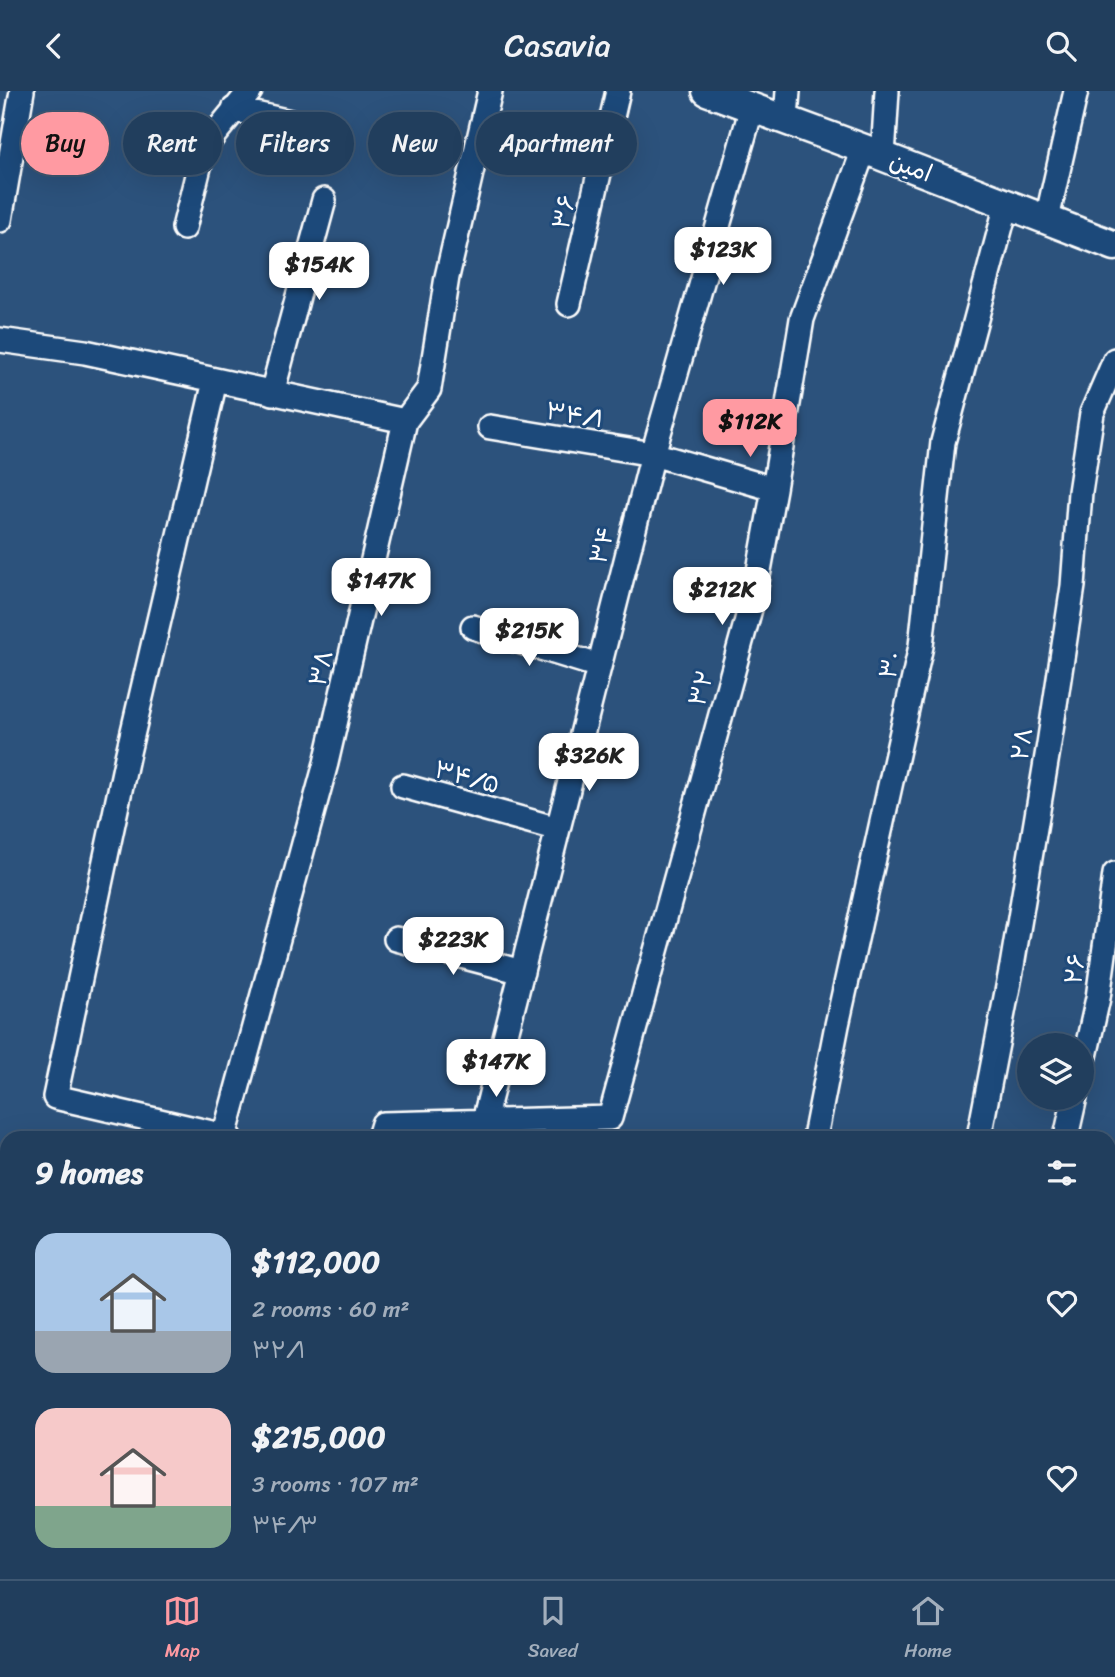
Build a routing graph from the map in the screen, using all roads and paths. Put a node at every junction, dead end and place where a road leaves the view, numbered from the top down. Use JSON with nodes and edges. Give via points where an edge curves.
{"nodes":[{"id":1,"x":22,"y":91,"type":"edge"},
{"id":2,"x":250,"y":91,"type":"edge"},
{"id":3,"x":490,"y":91,"type":"edge"},
{"id":4,"x":618,"y":91,"type":"edge"},
{"id":5,"x":706,"y":91,"type":"edge"},
{"id":6,"x":788,"y":91,"type":"edge"},
{"id":7,"x":887,"y":91,"type":"edge"},
{"id":8,"x":1076,"y":91,"type":"edge"},
{"id":9,"x":752,"y":107,"type":"junction"},
{"id":10,"x":234,"y":109,"type":"junction"},
{"id":11,"x":247,"y":112,"type":"edge"},
{"id":12,"x":786,"y":119,"type":"junction"},
{"id":13,"x":874,"y":152,"type":"junction"},
{"id":14,"x":324,"y":201,"type":"dead end"},
{"id":15,"x":1007,"y":204,"type":"junction"},
{"id":16,"x":1047,"y":219,"type":"junction"},
{"id":17,"x":0,"y":220,"type":"edge"},
{"id":18,"x":184,"y":228,"type":"dead end"},
{"id":19,"x":1115,"y":246,"type":"edge"},
{"id":20,"x":569,"y":303,"type":"dead end"},
{"id":21,"x":0,"y":340,"type":"edge"},
{"id":22,"x":1115,"y":360,"type":"edge"},
{"id":23,"x":215,"y":381,"type":"junction"},
{"id":24,"x":272,"y":393,"type":"junction"},
{"id":25,"x":405,"y":421,"type":"junction"},
{"id":26,"x":490,"y":427,"type":"dead end"},
{"id":27,"x":653,"y":454,"type":"junction"},
{"id":28,"x":774,"y":489,"type":"junction"},
{"id":29,"x":473,"y":627,"type":"dead end"},
{"id":30,"x":599,"y":666,"type":"junction"},
{"id":31,"x":403,"y":786,"type":"dead end"},
{"id":32,"x":558,"y":829,"type":"junction"},
{"id":33,"x":1115,"y":874,"type":"edge"},
{"id":34,"x":396,"y":939,"type":"dead end"},
{"id":35,"x":522,"y":972,"type":"junction"},
{"id":36,"x":1090,"y":1033,"type":"edge"},
{"id":37,"x":1072,"y":1110,"type":"edge"},
{"id":38,"x":484,"y":1121,"type":"junction"},
{"id":39,"x":575,"y":1128,"type":"edge"},
{"id":40,"x":199,"y":1131,"type":"edge"},
{"id":41,"x":226,"y":1131,"type":"edge"},
{"id":42,"x":381,"y":1131,"type":"edge"},
{"id":43,"x":815,"y":1131,"type":"edge"},
{"id":44,"x":980,"y":1131,"type":"edge"},
{"id":45,"x":1067,"y":1131,"type":"edge"}],
"edges":[{"from":1,"to":17,"type":"street"},
{"from":2,"to":10,"type":"street"},
{"from":3,"to":25,"type":"street","name":"۳۸","via":[[447,277],[429,389]]},
{"from":4,"to":20,"type":"street","name":"۳۶"},
{"from":5,"to":9,"type":"street","name":"امین"},
{"from":6,"to":12,"type":"street"},
{"from":7,"to":13,"type":"street","name":"۳۲"},
{"from":8,"to":16,"type":"street"},
{"from":9,"to":12,"type":"street","name":"امین"},
{"from":9,"to":27,"type":"street","name":"۳۴"},
{"from":10,"to":11,"type":"street"},
{"from":10,"to":18,"type":"street","via":[[204,147]]},
{"from":12,"to":13,"type":"street","name":"امین"},
{"from":13,"to":15,"type":"street","name":"امین"},
{"from":13,"to":28,"type":"street","name":"۳۲","via":[[802,319]]},
{"from":14,"to":24,"type":"street"},
{"from":15,"to":16,"type":"street","name":"امین"},
{"from":15,"to":43,"type":"street","name":"۳۰","via":[[943,442],[921,646]]},
{"from":16,"to":19,"type":"street","name":"امین"},
{"from":21,"to":23,"type":"street","via":[[85,352]]},
{"from":22,"to":44,"type":"street","name":"۲۸","via":[[1092,413],[1049,744]]},
{"from":23,"to":24,"type":"street"},
{"from":23,"to":40,"type":"street","via":[[127,757],[55,1097]]},
{"from":24,"to":25,"type":"street"},
{"from":25,"to":41,"type":"street","name":"۳۸","via":[[326,762]]},
{"from":26,"to":27,"type":"street","name":"۳۴/۱"},
{"from":27,"to":28,"type":"street","name":"۳۴/۱"},
{"from":27,"to":30,"type":"street","name":"۳۴"},
{"from":28,"to":39,"type":"street","name":"۳۲","via":[[756,587],[610,1118]]},
{"from":29,"to":30,"type":"street"},
{"from":30,"to":32,"type":"street","name":"۳۴"},
{"from":31,"to":32,"type":"street","name":"۳۴/۵"},
{"from":32,"to":35,"type":"street","name":"۳۴"},
{"from":33,"to":36,"type":"street","name":"۲۶"},
{"from":34,"to":35,"type":"street"},
{"from":35,"to":38,"type":"street","name":"۳۴"},
{"from":37,"to":45,"type":"street"},
{"from":38,"to":39,"type":"street"},
{"from":38,"to":42,"type":"street","via":[[383,1125]]}]}
